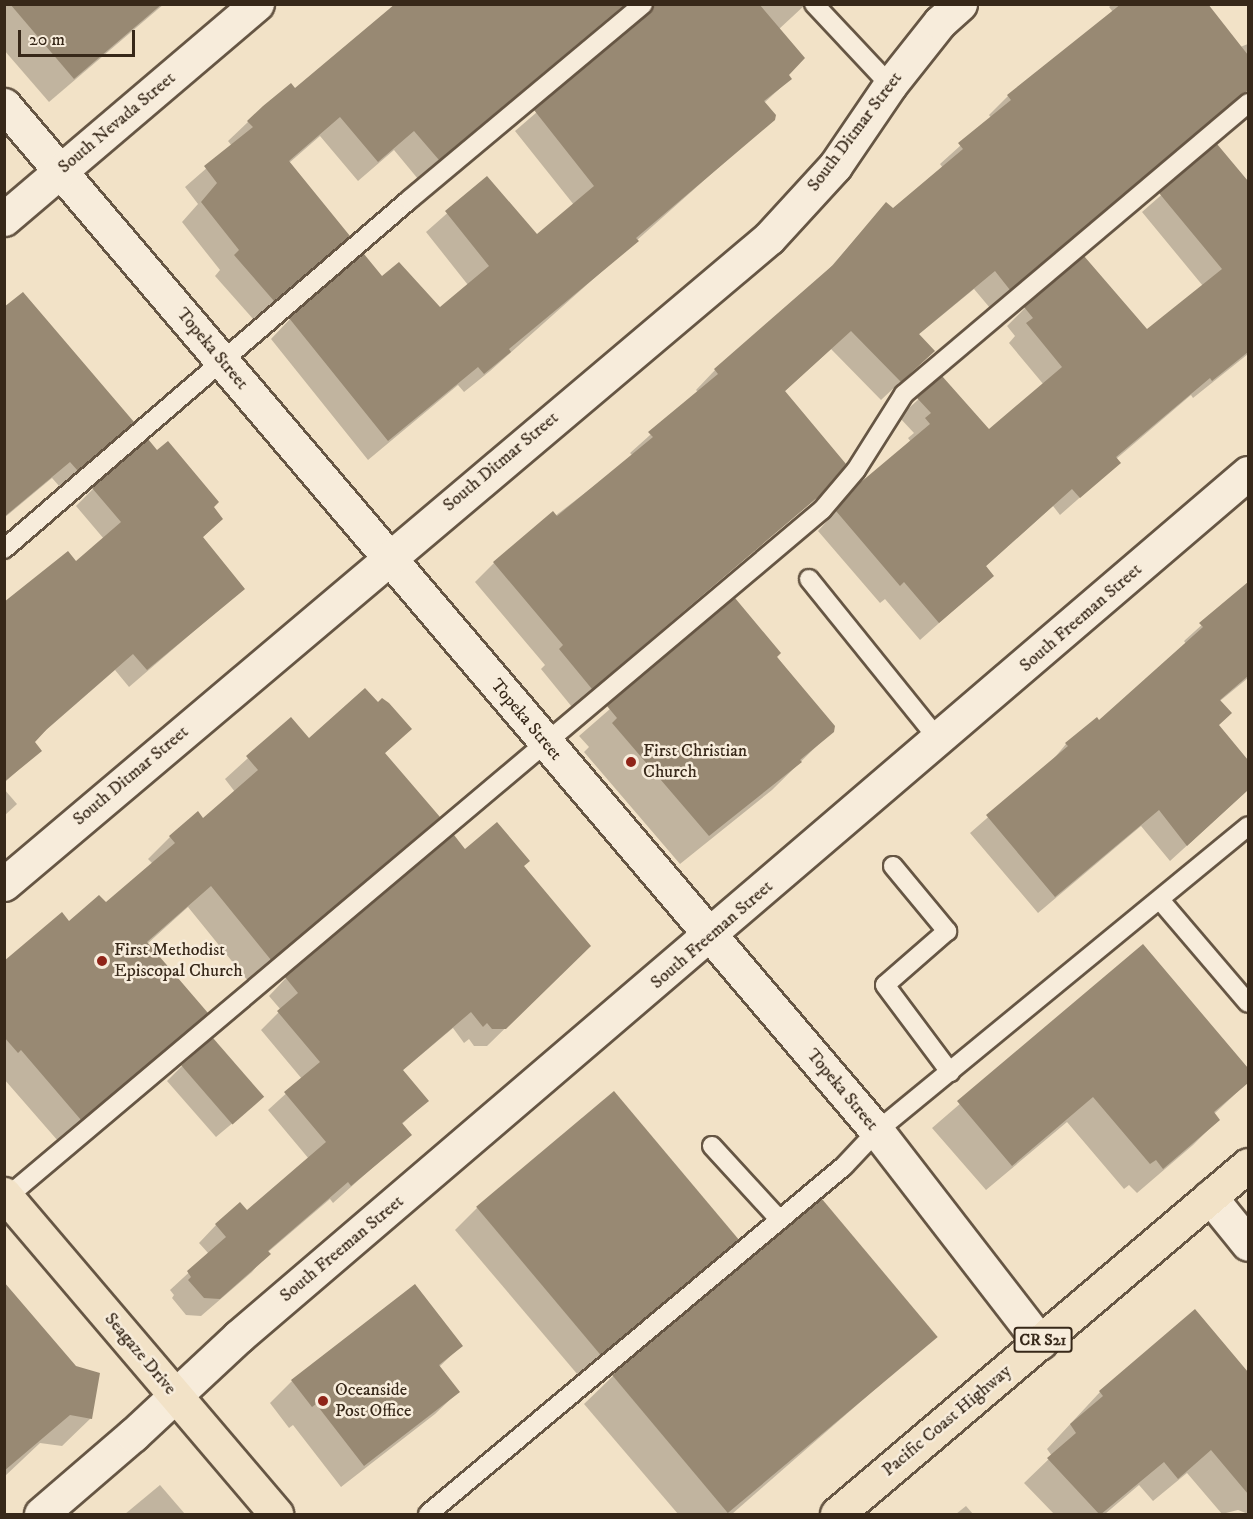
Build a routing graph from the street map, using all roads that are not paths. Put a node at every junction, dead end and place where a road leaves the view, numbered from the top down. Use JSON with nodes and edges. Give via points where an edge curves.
{"nodes":[{"id":1,"x":257,"y":4,"type":"edge"},
{"id":2,"x":643,"y":4,"type":"edge"},
{"id":3,"x":814,"y":4,"type":"edge"},
{"id":4,"x":960,"y":4,"type":"edge"},
{"id":5,"x":890,"y":85,"type":"junction"},
{"id":6,"x":1248,"y":103,"type":"edge"},
{"id":7,"x":4,"y":105,"type":"edge"},
{"id":8,"x":61,"y":170,"type":"junction"},
{"id":9,"x":4,"y":219,"type":"edge"},
{"id":10,"x":224,"y":363,"type":"junction"},
{"id":11,"x":1248,"y":473,"type":"edge"},
{"id":12,"x":4,"y":549,"type":"edge"},
{"id":13,"x":387,"y":557,"type":"junction"},
{"id":14,"x":809,"y":579,"type":"dead end"},
{"id":15,"x":939,"y":740,"type":"junction"},
{"id":16,"x":546,"y":744,"type":"junction"},
{"id":17,"x":1248,"y":826,"type":"edge"},
{"id":18,"x":893,"y":866,"type":"dead end"},
{"id":19,"x":4,"y":884,"type":"edge"},
{"id":20,"x":1160,"y":900,"type":"junction"},
{"id":21,"x":710,"y":936,"type":"junction"},
{"id":22,"x":1248,"y":1003,"type":"edge"},
{"id":23,"x":950,"y":1072,"type":"junction"},
{"id":24,"x":877,"y":1131,"type":"junction"},
{"id":25,"x":712,"y":1146,"type":"dead end"},
{"id":26,"x":1248,"y":1164,"type":"edge"},
{"id":27,"x":6,"y":1196,"type":"edge"},
{"id":28,"x":1210,"y":1197,"type":"junction"},
{"id":29,"x":779,"y":1219,"type":"junction"},
{"id":30,"x":1248,"y":1244,"type":"edge"},
{"id":31,"x":1040,"y":1342,"type":"junction"},
{"id":32,"x":175,"y":1395,"type":"junction"},
{"id":33,"x":41,"y":1515,"type":"edge"},
{"id":34,"x":276,"y":1515,"type":"edge"},
{"id":35,"x":428,"y":1515,"type":"edge"},
{"id":36,"x":837,"y":1515,"type":"edge"}],
"edges":[{"from":1,"to":8,"type":"street","name":"South Nevada Street"},
{"from":2,"to":10,"type":"lane","via":[[409,200]]},
{"from":3,"to":5,"type":"lane"},
{"from":4,"to":5,"type":"street","name":"South Ditmar Street","via":[[940,22]]},
{"from":5,"to":13,"type":"street","name":"South Ditmar Street","via":[[835,165],[769,238]]},
{"from":6,"to":16,"type":"lane","via":[[904,394],[856,470],[822,510]]},
{"from":7,"to":8,"type":"street","name":"Topeka Street"},
{"from":8,"to":9,"type":"street","name":"South Nevada Street"},
{"from":8,"to":10,"type":"street","name":"Topeka Street"},
{"from":10,"to":12,"type":"lane"},
{"from":10,"to":13,"type":"street","name":"Topeka Street"},
{"from":11,"to":15,"type":"street","name":"South Freeman Street"},
{"from":13,"to":16,"type":"street","name":"Topeka Street"},
{"from":13,"to":19,"type":"street","name":"South Ditmar Street"},
{"from":14,"to":15,"type":"lane"},
{"from":15,"to":21,"type":"street","name":"South Freeman Street"},
{"from":16,"to":21,"type":"street","name":"Topeka Street"},
{"from":16,"to":27,"type":"lane"},
{"from":17,"to":20,"type":"lane"},
{"from":18,"to":23,"type":"lane","via":[[947,931],[885,985]]},
{"from":20,"to":22,"type":"lane"},
{"from":20,"to":23,"type":"lane"},
{"from":21,"to":24,"type":"street","name":"Topeka Street"},
{"from":21,"to":32,"type":"street","name":"South Freeman Street"},
{"from":23,"to":24,"type":"lane"},
{"from":24,"to":29,"type":"lane","via":[[844,1166]]},
{"from":24,"to":31,"type":"street","name":"Topeka Street"},
{"from":25,"to":29,"type":"lane"},
{"from":26,"to":28,"type":"main road","name":"Pacific Coast Highway","number":"CR S21"},
{"from":27,"to":32,"type":"main road","name":"Seagaze Drive"},
{"from":28,"to":30,"type":"street"},
{"from":28,"to":31,"type":"main road","name":"Pacific Coast Highway","number":"CR S21"},
{"from":29,"to":35,"type":"lane"},
{"from":31,"to":36,"type":"main road","name":"Pacific Coast Highway","number":"CR S21"},
{"from":32,"to":33,"type":"street","name":"South Freeman Street"},
{"from":32,"to":34,"type":"main road","name":"Seagaze Drive"}]}
